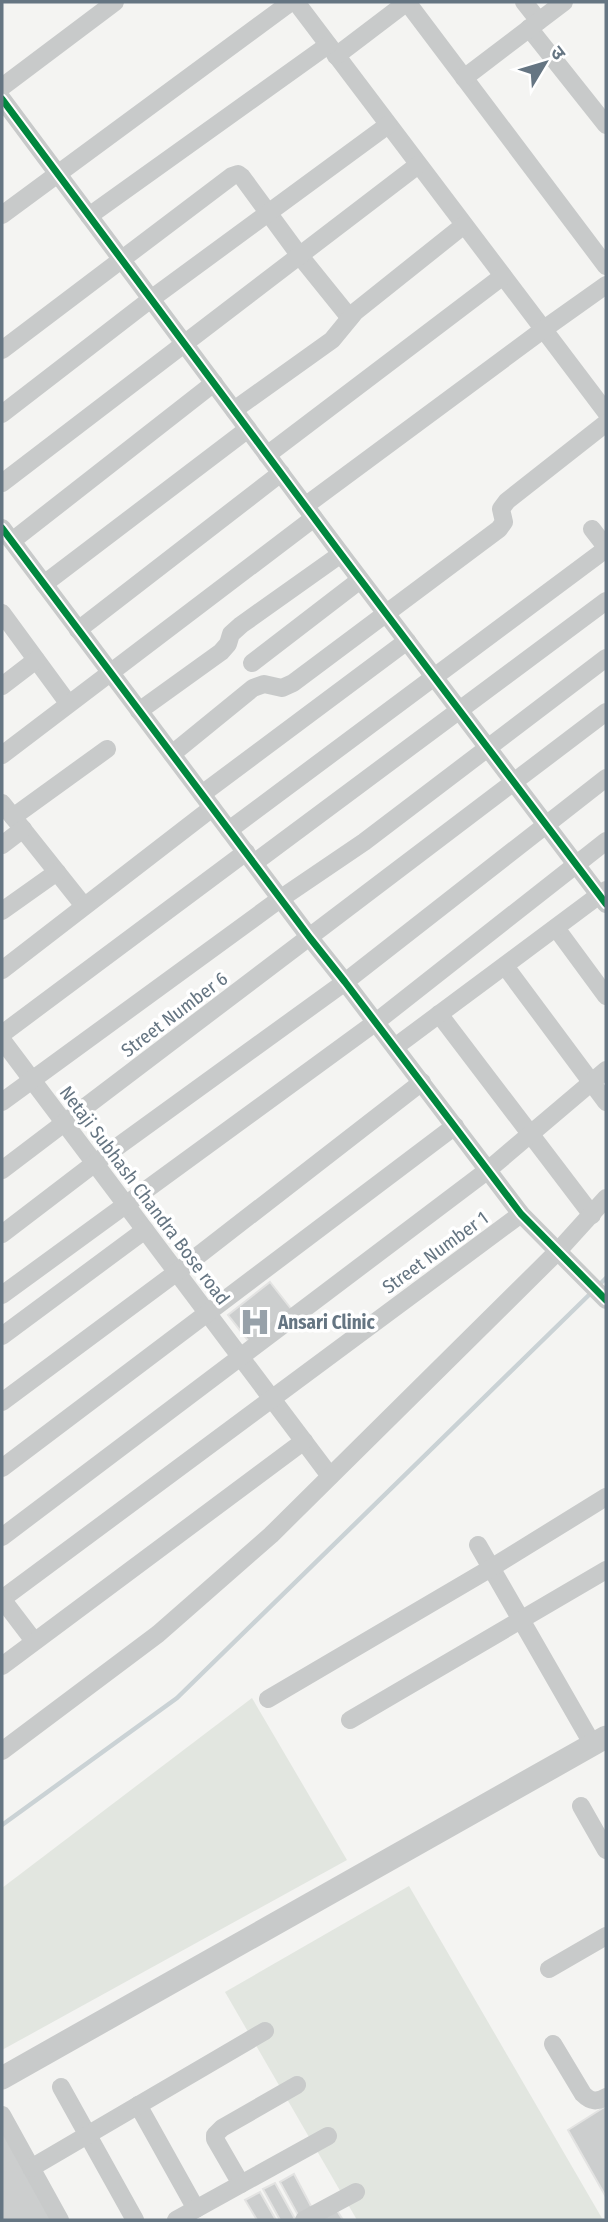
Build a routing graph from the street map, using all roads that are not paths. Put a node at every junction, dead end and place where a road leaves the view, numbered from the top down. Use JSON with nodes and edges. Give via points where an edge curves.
{"nodes":[{"id":1,"x":294,"y":2,"type":"edge"},
{"id":2,"x":407,"y":2,"type":"edge"},
{"id":3,"x":524,"y":2,"type":"edge"},
{"id":4,"x":564,"y":2,"type":"edge"},
{"id":5,"x":111,"y":3,"type":"edge"},
{"id":6,"x":534,"y":24,"type":"junction"},
{"id":7,"x":332,"y":50,"type":"junction"},
{"id":8,"x":464,"y":78,"type":"junction"},
{"id":9,"x":2,"y":87,"type":"edge"},
{"id":10,"x":2,"y":99,"type":"edge"},
{"id":11,"x":388,"y":125,"type":"junction"},
{"id":12,"x":606,"y":125,"type":"edge"},
{"id":13,"x":418,"y":165,"type":"junction"},
{"id":14,"x":58,"y":174,"type":"junction"},
{"id":15,"x":268,"y":212,"type":"junction"},
{"id":16,"x":2,"y":215,"type":"edge"},
{"id":17,"x":89,"y":216,"type":"junction"},
{"id":18,"x":464,"y":225,"type":"junction"},
{"id":19,"x":300,"y":256,"type":"junction"},
{"id":20,"x":121,"y":258,"type":"junction"},
{"id":21,"x":606,"y":266,"type":"edge"},
{"id":22,"x":503,"y":276,"type":"junction"},
{"id":23,"x":606,"y":285,"type":"edge"},
{"id":24,"x":151,"y":299,"type":"junction"},
{"id":25,"x":350,"y":318,"type":"junction"},
{"id":26,"x":544,"y":329,"type":"junction"},
{"id":27,"x":184,"y":344,"type":"junction"},
{"id":28,"x":2,"y":350,"type":"edge"},
{"id":29,"x":214,"y":383,"type":"junction"},
{"id":30,"x":234,"y":410,"type":"junction"},
{"id":31,"x":606,"y":412,"type":"edge"},
{"id":32,"x":2,"y":414,"type":"edge"},
{"id":33,"x":606,"y":423,"type":"edge"},
{"id":34,"x":248,"y":429,"type":"junction"},
{"id":35,"x":267,"y":455,"type":"junction"},
{"id":36,"x":281,"y":473,"type":"junction"},
{"id":37,"x":2,"y":482,"type":"edge"},
{"id":38,"x":310,"y":512,"type":"junction"},
{"id":39,"x":592,"y":529,"type":"dead end"},
{"id":40,"x":7,"y":535,"type":"edge"},
{"id":41,"x":606,"y":548,"type":"edge"},
{"id":42,"x":341,"y":554,"type":"junction"},
{"id":43,"x":360,"y":579,"type":"junction"},
{"id":44,"x":44,"y":584,"type":"junction"},
{"id":45,"x":606,"y":601,"type":"edge"},
{"id":46,"x":386,"y":614,"type":"junction"},
{"id":47,"x":2,"y":615,"type":"edge"},
{"id":48,"x":78,"y":629,"type":"junction"},
{"id":49,"x":407,"y":641,"type":"junction"},
{"id":50,"x":606,"y":658,"type":"edge"},
{"id":51,"x":36,"y":660,"type":"junction"},
{"id":52,"x":251,"y":663,"type":"dead end"},
{"id":53,"x":110,"y":671,"type":"junction"},
{"id":54,"x":435,"y":678,"type":"junction"},
{"id":55,"x":2,"y":686,"type":"edge"},
{"id":56,"x":68,"y":703,"type":"junction"},
{"id":57,"x":458,"y":709,"type":"junction"},
{"id":58,"x":139,"y":711,"type":"junction"},
{"id":59,"x":606,"y":712,"type":"edge"},
{"id":60,"x":488,"y":747,"type":"junction"},
{"id":61,"x":107,"y":749,"type":"dead end"},
{"id":62,"x":2,"y":754,"type":"edge"},
{"id":63,"x":172,"y":754,"type":"junction"},
{"id":64,"x":606,"y":778,"type":"edge"},
{"id":65,"x":514,"y":782,"type":"junction"},
{"id":66,"x":207,"y":801,"type":"junction"},
{"id":67,"x":12,"y":816,"type":"edge"},
{"id":68,"x":547,"y":825,"type":"junction"},
{"id":69,"x":229,"y":830,"type":"junction"},
{"id":70,"x":606,"y":841,"type":"edge"},
{"id":71,"x":2,"y":845,"type":"edge"},
{"id":72,"x":250,"y":857,"type":"junction"},
{"id":73,"x":577,"y":864,"type":"junction"},
{"id":74,"x":57,"y":872,"type":"junction"},
{"id":75,"x":604,"y":897,"type":"edge"},
{"id":76,"x":280,"y":899,"type":"junction"},
{"id":77,"x":84,"y":906,"type":"junction"},
{"id":78,"x":2,"y":911,"type":"edge"},
{"id":79,"x":556,"y":928,"type":"junction"},
{"id":80,"x":310,"y":938,"type":"junction"},
{"id":81,"x":505,"y":966,"type":"junction"},
{"id":82,"x":2,"y":970,"type":"edge"},
{"id":83,"x":345,"y":982,"type":"junction"},
{"id":84,"x":606,"y":996,"type":"edge"},
{"id":85,"x":439,"y":1014,"type":"junction"},
{"id":86,"x":376,"y":1022,"type":"junction"},
{"id":87,"x":2,"y":1034,"type":"edge"},
{"id":88,"x":2,"y":1040,"type":"edge"},
{"id":89,"x":395,"y":1047,"type":"junction"},
{"id":90,"x":606,"y":1070,"type":"edge"},
{"id":91,"x":32,"y":1080,"type":"junction"},
{"id":92,"x":422,"y":1082,"type":"junction"},
{"id":93,"x":591,"y":1082,"type":"junction"},
{"id":94,"x":2,"y":1102,"type":"edge"},
{"id":95,"x":606,"y":1102,"type":"edge"},
{"id":96,"x":64,"y":1122,"type":"junction"},
{"id":97,"x":455,"y":1126,"type":"junction"},
{"id":98,"x":530,"y":1134,"type":"junction"},
{"id":99,"x":95,"y":1163,"type":"junction"},
{"id":100,"x":2,"y":1170,"type":"edge"},
{"id":101,"x":488,"y":1170,"type":"junction"},
{"id":102,"x":606,"y":1198,"type":"edge"},
{"id":103,"x":125,"y":1203,"type":"junction"},
{"id":104,"x":521,"y":1214,"type":"junction"},
{"id":105,"x":592,"y":1215,"type":"junction"},
{"id":106,"x":145,"y":1230,"type":"junction"},
{"id":107,"x":2,"y":1234,"type":"edge"},
{"id":108,"x":558,"y":1251,"type":"junction"},
{"id":109,"x":177,"y":1272,"type":"junction"},
{"id":110,"x":2,"y":1295,"type":"edge"},
{"id":111,"x":606,"y":1300,"type":"edge"},
{"id":112,"x":207,"y":1312,"type":"junction"},
{"id":113,"x":2,"y":1336,"type":"edge"},
{"id":114,"x":240,"y":1356,"type":"junction"},
{"id":115,"x":273,"y":1398,"type":"junction"},
{"id":116,"x":2,"y":1402,"type":"edge"},
{"id":117,"x":304,"y":1441,"type":"junction"},
{"id":118,"x":2,"y":1468,"type":"edge"},
{"id":119,"x":330,"y":1476,"type":"junction"},
{"id":120,"x":606,"y":1497,"type":"edge"},
{"id":121,"x":2,"y":1537,"type":"edge"},
{"id":122,"x":478,"y":1545,"type":"dead end"},
{"id":123,"x":491,"y":1568,"type":"junction"},
{"id":124,"x":606,"y":1570,"type":"edge"},
{"id":125,"x":2,"y":1599,"type":"edge"},
{"id":126,"x":521,"y":1620,"type":"junction"},
{"id":127,"x":34,"y":1641,"type":"junction"},
{"id":128,"x":2,"y":1666,"type":"edge"},
{"id":129,"x":268,"y":1699,"type":"dead end"},
{"id":130,"x":351,"y":1720,"type":"dead end"},
{"id":131,"x":599,"y":1741,"type":"edge"},
{"id":132,"x":2,"y":1751,"type":"edge"},
{"id":133,"x":581,"y":1806,"type":"dead end"},
{"id":134,"x":606,"y":1850,"type":"edge"},
{"id":135,"x":606,"y":1936,"type":"edge"},
{"id":136,"x":549,"y":1969,"type":"dead end"},
{"id":137,"x":265,"y":2031,"type":"dead end"},
{"id":138,"x":553,"y":2044,"type":"dead end"},
{"id":139,"x":2,"y":2078,"type":"edge"},
{"id":140,"x":297,"y":2085,"type":"dead end"},
{"id":141,"x":61,"y":2087,"type":"dead end"},
{"id":142,"x":606,"y":2097,"type":"edge"},
{"id":143,"x":138,"y":2105,"type":"junction"},
{"id":144,"x":2,"y":2115,"type":"edge"},
{"id":145,"x":88,"y":2135,"type":"junction"},
{"id":146,"x":328,"y":2136,"type":"dead end"},
{"id":147,"x":31,"y":2168,"type":"junction"},
{"id":148,"x":242,"y":2184,"type":"junction"},
{"id":149,"x":356,"y":2192,"type":"dead end"},
{"id":150,"x":196,"y":2209,"type":"junction"},
{"id":151,"x":60,"y":2220,"type":"edge"},
{"id":152,"x":135,"y":2220,"type":"edge"},
{"id":153,"x":176,"y":2220,"type":"edge"},
{"id":154,"x":304,"y":2220,"type":"edge"}],
"edges":[{"from":1,"to":7,"type":"street"},
{"from":1,"to":14,"type":"street"},
{"from":2,"to":7,"type":"street"},
{"from":2,"to":8,"type":"street"},
{"from":3,"to":6,"type":"street"},
{"from":4,"to":6,"type":"street"},
{"from":5,"to":9,"type":"street"},
{"from":6,"to":8,"type":"street"},
{"from":6,"to":12,"type":"street"},
{"from":7,"to":11,"type":"street"},
{"from":7,"to":17,"type":"street"},
{"from":8,"to":21,"type":"street"},
{"from":10,"to":14,"type":"street"},
{"from":11,"to":13,"type":"street"},
{"from":11,"to":15,"type":"street"},
{"from":13,"to":18,"type":"street"},
{"from":13,"to":19,"type":"street"},
{"from":14,"to":16,"type":"street"},
{"from":14,"to":17,"type":"street"},
{"from":15,"to":19,"type":"street"},
{"from":15,"to":20,"type":"street","via":[[238,174]]},
{"from":15,"to":24,"type":"street"},
{"from":17,"to":20,"type":"street"},
{"from":18,"to":22,"type":"street"},
{"from":18,"to":25,"type":"street"},
{"from":19,"to":25,"type":"street"},
{"from":19,"to":27,"type":"street"},
{"from":20,"to":24,"type":"street"},
{"from":20,"to":28,"type":"street"},
{"from":22,"to":26,"type":"street"},
{"from":22,"to":35,"type":"street"},
{"from":23,"to":26,"type":"street"},
{"from":24,"to":27,"type":"street"},
{"from":24,"to":32,"type":"street"},
{"from":25,"to":30,"type":"street","via":[[332,340]]},
{"from":26,"to":31,"type":"street"},
{"from":26,"to":38,"type":"street"},
{"from":27,"to":29,"type":"street"},
{"from":27,"to":37,"type":"street"},
{"from":29,"to":30,"type":"street"},
{"from":29,"to":40,"type":"street"},
{"from":30,"to":34,"type":"street"},
{"from":33,"to":46,"type":"street","via":[[507,501],[501,509],[504,522],[499,529]]},
{"from":34,"to":35,"type":"street"},
{"from":34,"to":44,"type":"street"},
{"from":35,"to":36,"type":"street"},
{"from":36,"to":38,"type":"street"},
{"from":36,"to":48,"type":"street"},
{"from":38,"to":42,"type":"street"},
{"from":38,"to":53,"type":"street"},
{"from":39,"to":41,"type":"street"},
{"from":40,"to":44,"type":"street"},
{"from":41,"to":54,"type":"street"},
{"from":42,"to":43,"type":"street"},
{"from":42,"to":58,"type":"street","via":[[241,625],[221,652]]},
{"from":43,"to":46,"type":"street"},
{"from":43,"to":52,"type":"street"},
{"from":44,"to":48,"type":"street"},
{"from":45,"to":57,"type":"street"},
{"from":46,"to":49,"type":"street"},
{"from":46,"to":63,"type":"street","via":[[293,682],[282,688],[264,684],[253,688]]},
{"from":47,"to":51,"type":"street"},
{"from":48,"to":53,"type":"street"},
{"from":49,"to":54,"type":"street"},
{"from":49,"to":66,"type":"street"},
{"from":50,"to":60,"type":"street"},
{"from":51,"to":55,"type":"street"},
{"from":51,"to":56,"type":"street"},
{"from":53,"to":56,"type":"street"},
{"from":53,"to":58,"type":"street"},
{"from":54,"to":57,"type":"street"},
{"from":54,"to":69,"type":"street"},
{"from":56,"to":62,"type":"street"},
{"from":57,"to":60,"type":"street"},
{"from":57,"to":72,"type":"street"},
{"from":58,"to":63,"type":"street"},
{"from":59,"to":65,"type":"street","name":"Street Number 6"},
{"from":60,"to":65,"type":"street"},
{"from":60,"to":76,"type":"street","via":[[364,842]]},
{"from":61,"to":67,"type":"street"},
{"from":63,"to":66,"type":"street"},
{"from":64,"to":68,"type":"street"},
{"from":65,"to":68,"type":"street"},
{"from":65,"to":80,"type":"street","name":"Street Number 6"},
{"from":66,"to":69,"type":"street"},
{"from":66,"to":77,"type":"street"},
{"from":67,"to":71,"type":"street"},
{"from":67,"to":74,"type":"street"},
{"from":68,"to":73,"type":"street"},
{"from":68,"to":83,"type":"street"},
{"from":69,"to":72,"type":"street"},
{"from":70,"to":73,"type":"street"},
{"from":72,"to":76,"type":"street"},
{"from":72,"to":87,"type":"street"},
{"from":73,"to":75,"type":"street"},
{"from":73,"to":86,"type":"street"},
{"from":74,"to":77,"type":"street"},
{"from":74,"to":78,"type":"street"},
{"from":75,"to":79,"type":"street"},
{"from":76,"to":80,"type":"street"},
{"from":76,"to":91,"type":"street"},
{"from":77,"to":82,"type":"street"},
{"from":79,"to":81,"type":"street"},
{"from":79,"to":84,"type":"street"},
{"from":80,"to":83,"type":"street"},
{"from":80,"to":96,"type":"street","name":"Street Number 6"},
{"from":81,"to":85,"type":"street"},
{"from":81,"to":93,"type":"street"},
{"from":83,"to":86,"type":"street"},
{"from":83,"to":99,"type":"street"},
{"from":85,"to":89,"type":"street"},
{"from":85,"to":98,"type":"street"},
{"from":86,"to":89,"type":"street"},
{"from":86,"to":103,"type":"street"},
{"from":88,"to":91,"type":"street","name":"Netaji Subhash Chandra Bose road"},
{"from":89,"to":92,"type":"street"},
{"from":90,"to":93,"type":"street"},
{"from":91,"to":94,"type":"street"},
{"from":91,"to":96,"type":"street","name":"Netaji Subhash Chandra Bose road"},
{"from":92,"to":97,"type":"street"},
{"from":92,"to":109,"type":"street"},
{"from":93,"to":95,"type":"street"},
{"from":93,"to":98,"type":"street"},
{"from":96,"to":99,"type":"street","name":"Netaji Subhash Chandra Bose road"},
{"from":96,"to":100,"type":"street","name":"Street Number 6"},
{"from":97,"to":101,"type":"street"},
{"from":97,"to":112,"type":"street"},
{"from":98,"to":101,"type":"street"},
{"from":98,"to":105,"type":"street"},
{"from":99,"to":103,"type":"street","name":"Netaji Subhash Chandra Bose road"},
{"from":99,"to":107,"type":"street"},
{"from":101,"to":104,"type":"street"},
{"from":101,"to":114,"type":"street"},
{"from":102,"to":105,"type":"street"},
{"from":103,"to":106,"type":"street","name":"Netaji Subhash Chandra Bose road"},
{"from":103,"to":110,"type":"street"},
{"from":104,"to":108,"type":"street"},
{"from":104,"to":115,"type":"street","name":"Street Number 1"},
{"from":105,"to":108,"type":"street"},
{"from":106,"to":109,"type":"street","name":"Netaji Subhash Chandra Bose road"},
{"from":106,"to":113,"type":"street"},
{"from":108,"to":111,"type":"street"},
{"from":108,"to":119,"type":"street"},
{"from":109,"to":112,"type":"street","name":"Netaji Subhash Chandra Bose road"},
{"from":109,"to":116,"type":"street"},
{"from":112,"to":114,"type":"street","name":"Netaji Subhash Chandra Bose road"},
{"from":112,"to":118,"type":"street"},
{"from":114,"to":115,"type":"street","name":"Netaji Subhash Chandra Bose road"},
{"from":114,"to":121,"type":"street"},
{"from":115,"to":117,"type":"street","name":"Netaji Subhash Chandra Bose road"},
{"from":115,"to":125,"type":"street","name":"Street Number 1"},
{"from":117,"to":119,"type":"street","name":"Netaji Subhash Chandra Bose road"},
{"from":117,"to":127,"type":"street"},
{"from":119,"to":132,"type":"street","via":[[158,1634]]},
{"from":120,"to":123,"type":"street"},
{"from":122,"to":123,"type":"street"},
{"from":123,"to":126,"type":"street"},
{"from":123,"to":129,"type":"street"},
{"from":124,"to":126,"type":"street"},
{"from":125,"to":127,"type":"street"},
{"from":126,"to":130,"type":"street"},
{"from":126,"to":131,"type":"street"},
{"from":127,"to":128,"type":"street"},
{"from":131,"to":139,"type":"street"},
{"from":133,"to":134,"type":"street"},
{"from":135,"to":136,"type":"street"},
{"from":137,"to":143,"type":"street"},
{"from":138,"to":142,"type":"street","via":[[589,2100]]},
{"from":140,"to":148,"type":"street","via":[[215,2135]]},
{"from":141,"to":145,"type":"street"},
{"from":143,"to":145,"type":"street"},
{"from":143,"to":150,"type":"street"},
{"from":144,"to":147,"type":"street"},
{"from":145,"to":147,"type":"street"},
{"from":145,"to":152,"type":"street"},
{"from":146,"to":148,"type":"street"},
{"from":147,"to":151,"type":"street"},
{"from":148,"to":150,"type":"street"},
{"from":149,"to":154,"type":"street"},
{"from":150,"to":153,"type":"street"}]}
